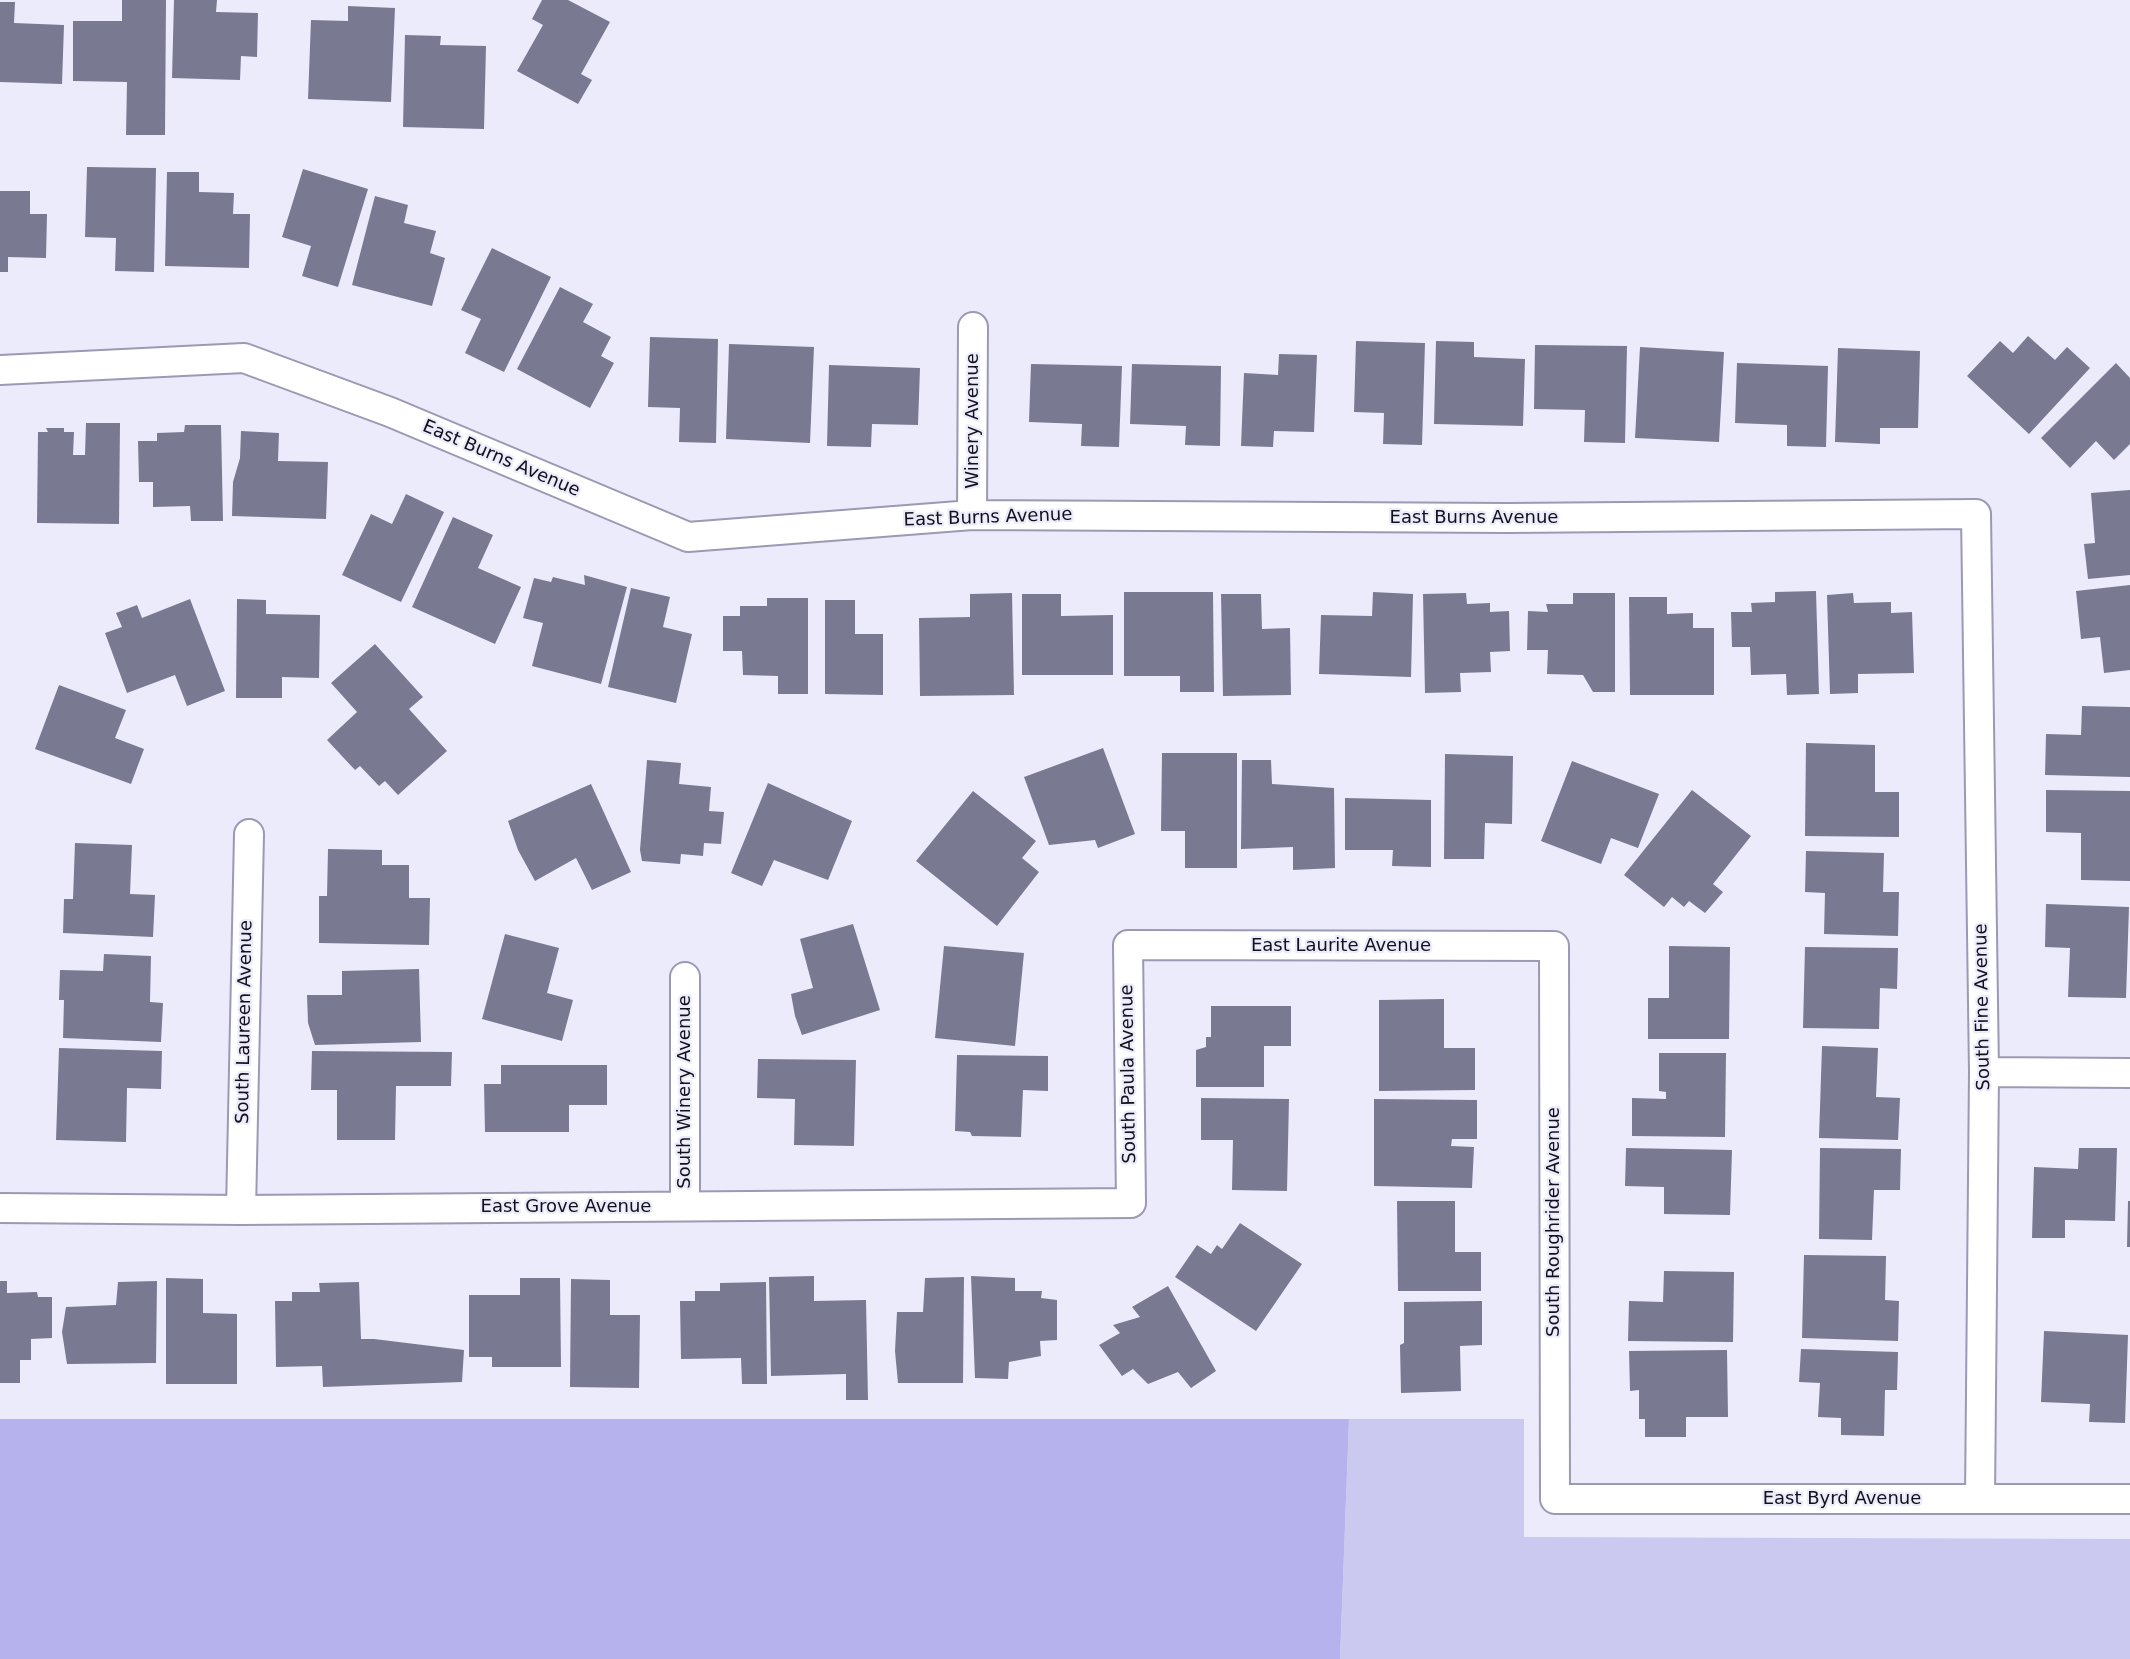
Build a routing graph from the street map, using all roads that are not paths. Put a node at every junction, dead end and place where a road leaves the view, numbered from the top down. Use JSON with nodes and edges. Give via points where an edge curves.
{"nodes":[{"id":1,"x":973,"y":327,"type":"dead end"},
{"id":2,"x":0,"y":370,"type":"edge"},
{"id":3,"x":1976,"y":514,"type":"joint"},
{"id":4,"x":972,"y":515,"type":"junction"},
{"id":5,"x":249,"y":834,"type":"dead end"},
{"id":6,"x":1128,"y":945,"type":"joint"},
{"id":7,"x":1554,"y":946,"type":"joint"},
{"id":8,"x":685,"y":977,"type":"dead end"},
{"id":9,"x":1984,"y":1072,"type":"junction"},
{"id":10,"x":2130,"y":1073,"type":"edge"},
{"id":11,"x":1131,"y":1203,"type":"joint"},
{"id":12,"x":685,"y":1206,"type":"junction"},
{"id":13,"x":0,"y":1208,"type":"edge"},
{"id":14,"x":241,"y":1210,"type":"junction"},
{"id":15,"x":1555,"y":1499,"type":"joint"},
{"id":16,"x":1980,"y":1499,"type":"junction"},
{"id":17,"x":2130,"y":1499,"type":"edge"}],
"edges":[{"from":1,"to":4,"type":"street","name":"Winery Avenue"},
{"from":2,"to":4,"type":"street","name":"East Burns Avenue","via":[[244,358],[390,412],[688,537]]},
{"from":3,"to":4,"type":"street","name":"East Burns Avenue","via":[[1508,518]]},
{"from":3,"to":9,"type":"street","name":"South Fine Avenue"},
{"from":5,"to":14,"type":"street","name":"South Laureen Avenue"},
{"from":6,"to":7,"type":"street","name":"East Laurite Avenue"},
{"from":6,"to":11,"type":"street","name":"South Paula Avenue"},
{"from":7,"to":15,"type":"street","name":"South Roughrider Avenue"},
{"from":8,"to":12,"type":"street","name":"South Winery Avenue"},
{"from":9,"to":10,"type":"street"},
{"from":9,"to":16,"type":"street","name":"South Fine Avenue"},
{"from":11,"to":12,"type":"street","name":"East Grove Avenue"},
{"from":12,"to":14,"type":"street","name":"East Grove Avenue"},
{"from":13,"to":14,"type":"street","name":"East Grove Avenue"},
{"from":15,"to":16,"type":"street","name":"East Byrd Avenue"},
{"from":16,"to":17,"type":"street","name":"East Byrd Avenue"}]}
